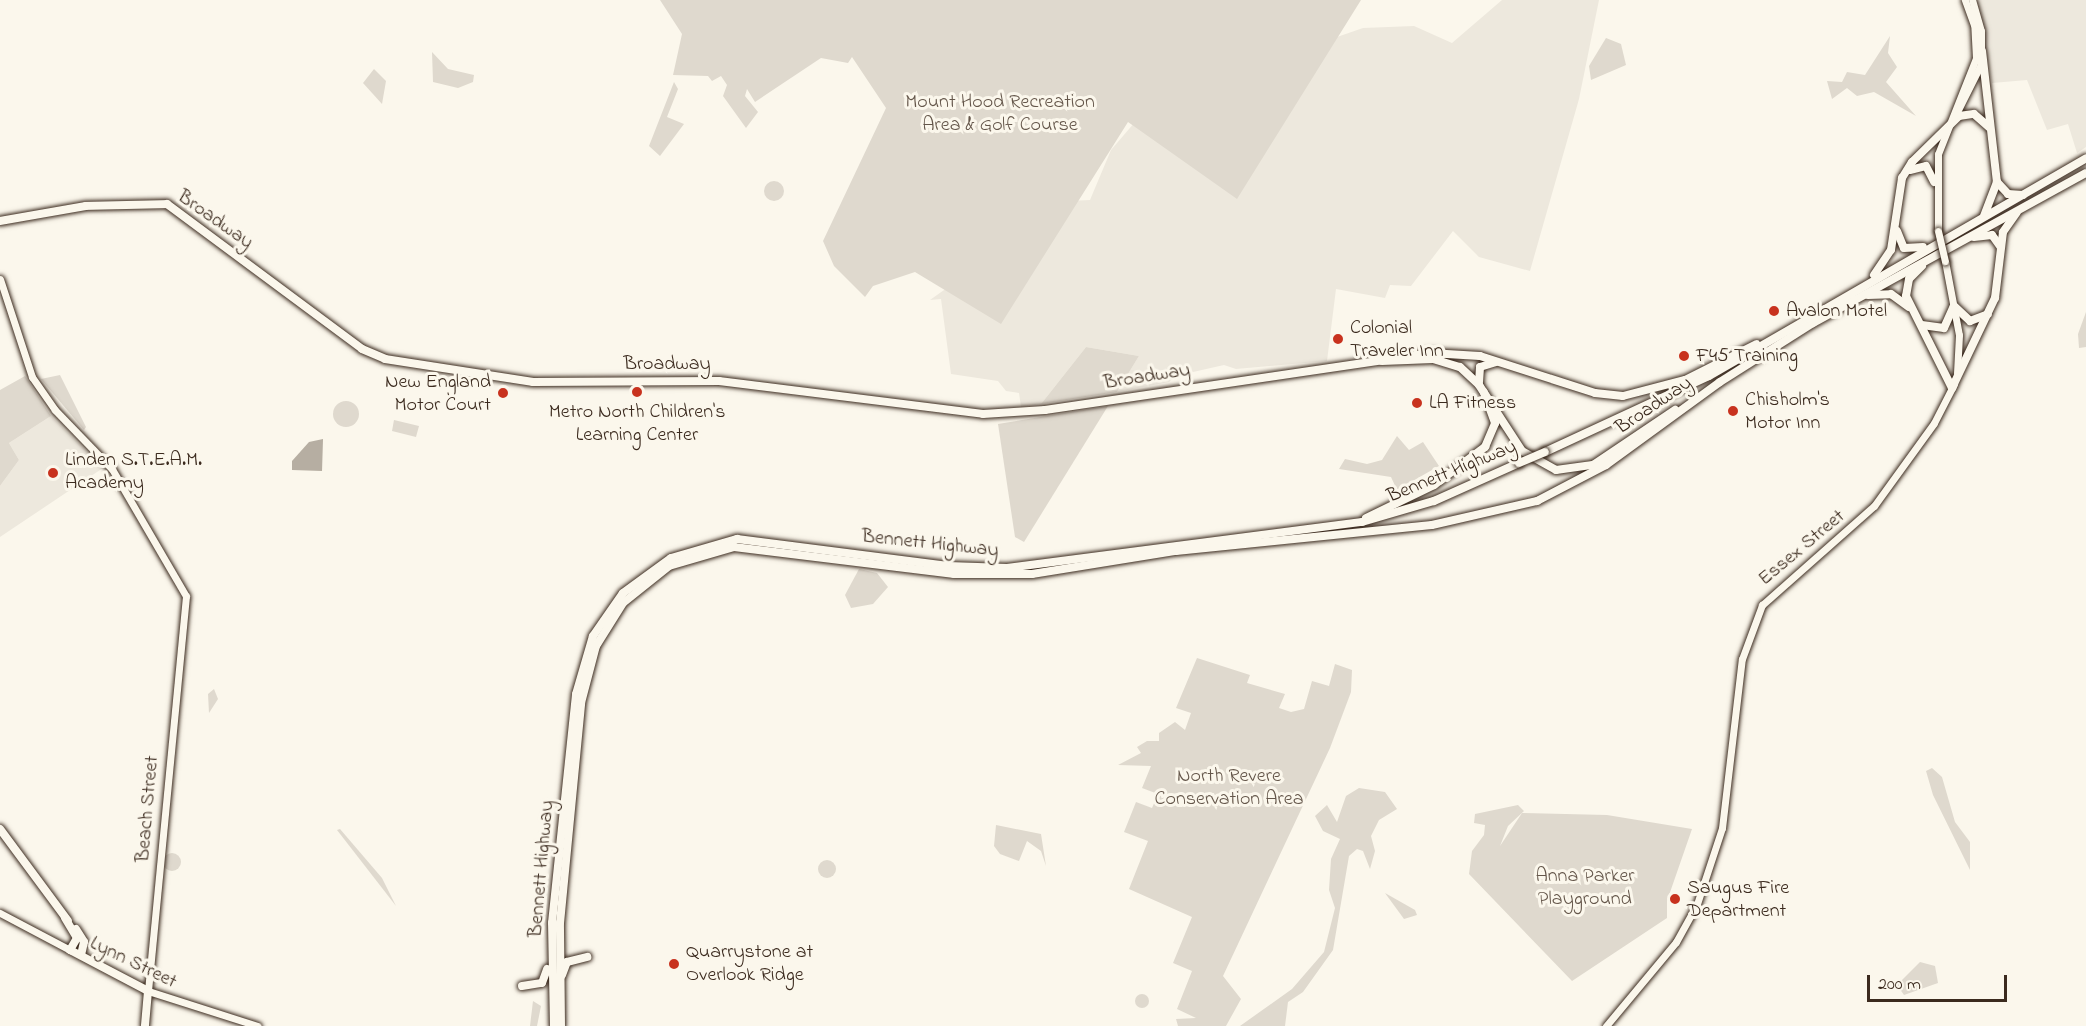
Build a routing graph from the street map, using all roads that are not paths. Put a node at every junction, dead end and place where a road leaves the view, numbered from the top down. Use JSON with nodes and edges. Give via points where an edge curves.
{"nodes":[{"id":1,"x":1965,"y":0,"type":"edge"},
{"id":2,"x":1972,"y":0,"type":"edge"},
{"id":3,"x":1982,"y":51,"type":"junction"},
{"id":4,"x":1947,"y":126,"type":"junction"},
{"id":5,"x":1989,"y":127,"type":"junction"},
{"id":6,"x":2086,"y":158,"type":"edge"},
{"id":7,"x":2086,"y":173,"type":"edge"},
{"id":8,"x":1934,"y":182,"type":"junction"},
{"id":9,"x":1997,"y":182,"type":"junction"},
{"id":10,"x":2025,"y":195,"type":"junction"},
{"id":11,"x":2021,"y":208,"type":"junction"},
{"id":12,"x":1983,"y":217,"type":"junction"},
{"id":13,"x":0,"y":221,"type":"edge"},
{"id":14,"x":1964,"y":240,"type":"junction"},
{"id":15,"x":1936,"y":243,"type":"junction"},
{"id":16,"x":2002,"y":252,"type":"junction"},
{"id":17,"x":1939,"y":253,"type":"junction"},
{"id":18,"x":0,"y":279,"type":"edge"},
{"id":19,"x":1870,"y":279,"type":"junction"},
{"id":20,"x":1858,"y":297,"type":"junction"},
{"id":21,"x":1954,"y":306,"type":"junction"},
{"id":22,"x":1911,"y":309,"type":"junction"},
{"id":23,"x":1989,"y":313,"type":"junction"},
{"id":24,"x":1920,"y":324,"type":"junction"},
{"id":25,"x":1792,"y":326,"type":"junction"},
{"id":26,"x":1382,"y":361,"type":"junction"},
{"id":27,"x":1500,"y":362,"type":"junction"},
{"id":28,"x":1720,"y":382,"type":"junction"},
{"id":29,"x":1952,"y":388,"type":"junction"},
{"id":30,"x":1484,"y":392,"type":"junction"},
{"id":31,"x":1348,"y":525,"type":"junction"},
{"id":32,"x":1007,"y":568,"type":"joint"},
{"id":33,"x":954,"y":574,"type":"joint"},
{"id":34,"x":0,"y":829,"type":"edge"},
{"id":35,"x":0,"y":913,"type":"edge"},
{"id":36,"x":65,"y":918,"type":"junction"},
{"id":37,"x":555,"y":945,"type":"junction"},
{"id":38,"x":70,"y":950,"type":"junction"},
{"id":39,"x":81,"y":955,"type":"junction"},
{"id":40,"x":559,"y":987,"type":"junction"},
{"id":41,"x":148,"y":991,"type":"junction"},
{"id":42,"x":553,"y":999,"type":"junction"},
{"id":43,"x":145,"y":1026,"type":"edge"},
{"id":44,"x":258,"y":1026,"type":"edge"},
{"id":45,"x":554,"y":1026,"type":"edge"},
{"id":46,"x":561,"y":1026,"type":"edge"},
{"id":47,"x":1606,"y":1026,"type":"edge"}],
"edges":[{"from":1,"to":4,"type":"main road","name":"Essex Street","via":[[1974,25],[1976,58]]},
{"from":2,"to":3,"type":"main road","name":"Essex Street"},
{"from":3,"to":4,"type":"main road","name":"Essex Street","via":[[1971,92]]},
{"from":3,"to":5,"type":"main road"},
{"from":4,"to":5,"type":"main road","via":[[1969,114]]},
{"from":4,"to":8,"type":"main road","name":"Essex Street"},
{"from":4,"to":19,"type":"main road","via":[[1904,174],[1891,250]]},
{"from":5,"to":9,"type":"main road"},
{"from":6,"to":10,"type":"main road","name":"Broadway"},
{"from":7,"to":11,"type":"main road","name":"Broadway"},
{"from":8,"to":15,"type":"main road","via":[[1926,166],[1911,167],[1904,179],[1896,234],[1908,249]]},
{"from":8,"to":21,"type":"main road","name":"Essex Street","bridge":true,"via":[[1938,231]]},
{"from":9,"to":10,"type":"main road","via":[[2008,194]]},
{"from":9,"to":12,"type":"main road"},
{"from":10,"to":12,"type":"main road","name":"Broadway"},
{"from":11,"to":14,"type":"main road","name":"Broadway"},
{"from":11,"to":16,"type":"main road","via":[[2004,230]]},
{"from":12,"to":15,"type":"main road","name":"Broadway"},
{"from":13,"to":26,"type":"main road","name":"Broadway","via":[[86,206],[167,204],[362,349],[385,358],[533,382],[719,381],[1009,414]]},
{"from":14,"to":16,"type":"main road","via":[[1992,235]]},
{"from":14,"to":17,"type":"main road","name":"Broadway"},
{"from":15,"to":19,"type":"main road","name":"Broadway"},
{"from":16,"to":23,"type":"main road","via":[[2000,282]]},
{"from":17,"to":20,"type":"main road","name":"Broadway"},
{"from":17,"to":22,"type":"main road","via":[[1909,279]]},
{"from":18,"to":41,"type":"main road","name":"Beach Street","via":[[34,381],[117,476],[186,596]]},
{"from":19,"to":25,"type":"main road","name":"Broadway"},
{"from":20,"to":22,"type":"main road","via":[[1888,293]]},
{"from":20,"to":28,"type":"main road","name":"Broadway"},
{"from":21,"to":23,"type":"main road","via":[[1970,321]]},
{"from":21,"to":24,"type":"main road","via":[[1942,329]]},
{"from":21,"to":29,"type":"main road","name":"Essex Street","via":[[1960,352]]},
{"from":22,"to":24,"type":"main road"},
{"from":23,"to":29,"type":"main road"},
{"from":24,"to":29,"type":"main road"},
{"from":25,"to":27,"type":"main road","name":"Broadway","via":[[1685,380],[1623,396],[1595,393]]},
{"from":25,"to":31,"type":"main road","name":"Bennett Highway","bridge":true,"via":[[1688,387],[1545,452],[1421,506]]},
{"from":26,"to":27,"type":"main road","name":"Broadway","via":[[1438,353]]},
{"from":26,"to":30,"type":"main road","name":"Broadway","via":[[1446,362],[1466,371]]},
{"from":27,"to":30,"type":"main road","via":[[1478,370]]},
{"from":28,"to":30,"type":"main road","name":"Broadway","via":[[1601,461],[1569,471],[1545,467],[1525,454]]},
{"from":28,"to":33,"type":"main road","name":"Bennett Highway","via":[[1588,476],[1499,513],[1032,574]]},
{"from":29,"to":47,"type":"main road","name":"Essex Street","via":[[1874,506],[1762,604],[1742,659],[1722,828],[1697,904],[1681,935]]},
{"from":30,"to":31,"type":"main road","via":[[1495,423],[1485,447],[1434,485]]},
{"from":31,"to":32,"type":"main road","name":"Bennett Highway"},
{"from":32,"to":37,"type":"highway","name":"Bennett Highway","via":[[939,565],[745,539],[687,550],[635,582],[597,628],[577,685]]},
{"from":33,"to":37,"type":"highway","name":"Bennett Highway","via":[[743,546],[685,559],[635,591],[604,631],[586,678]]},
{"from":34,"to":36,"type":"main road"},
{"from":35,"to":38,"type":"main road","name":"Lynn Street"},
{"from":36,"to":38,"type":"main road","via":[[77,938]]},
{"from":36,"to":39,"type":"main road","via":[[81,936]]},
{"from":37,"to":40,"type":"highway","name":"Bennett Highway"},
{"from":37,"to":40,"type":"highway","via":[[587,957],[566,963]]},
{"from":37,"to":42,"type":"highway","name":"Bennett Highway"},
{"from":37,"to":42,"type":"highway","via":[[545,980],[522,986],[544,990]]},
{"from":38,"to":39,"type":"main road","name":"Lynn Street"},
{"from":39,"to":41,"type":"main road","name":"Lynn Street"},
{"from":40,"to":46,"type":"highway","name":"Bennett Highway"},
{"from":41,"to":43,"type":"main road","name":"Beach Street"},
{"from":41,"to":44,"type":"main road","name":"Lynn Street"},
{"from":42,"to":45,"type":"highway","name":"Bennett Highway"}]}
